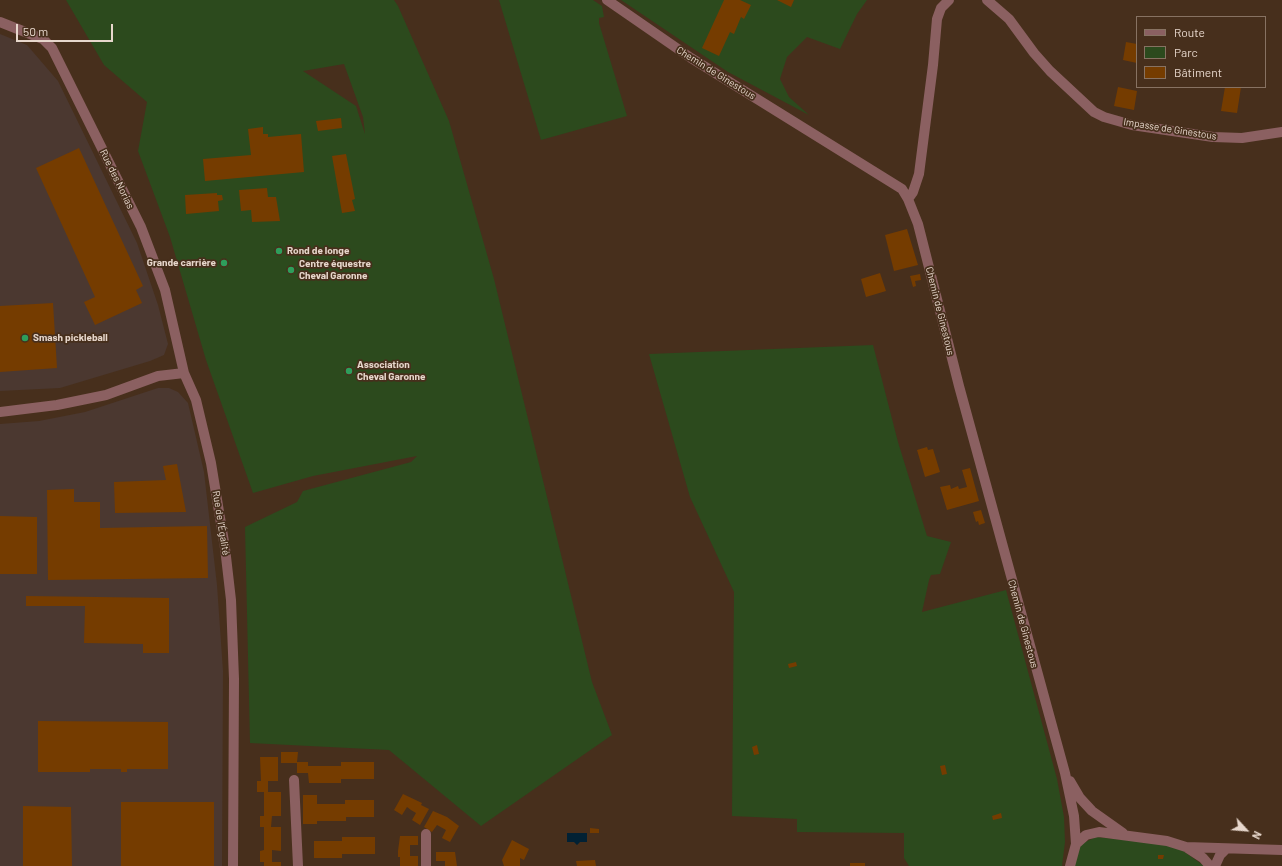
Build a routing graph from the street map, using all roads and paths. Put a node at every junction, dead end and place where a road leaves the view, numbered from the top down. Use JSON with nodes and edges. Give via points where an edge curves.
{"nodes":[{"id":1,"x":607,"y":0,"type":"edge"},
{"id":2,"x":949,"y":0,"type":"edge"},
{"id":3,"x":987,"y":0,"type":"edge"},
{"id":4,"x":0,"y":22,"type":"edge"},
{"id":5,"x":1282,"y":132,"type":"edge"},
{"id":6,"x":908,"y":200,"type":"junction"},
{"id":7,"x":184,"y":373,"type":"junction"},
{"id":8,"x":0,"y":412,"type":"edge"},
{"id":9,"x":1065,"y":773,"type":"junction"},
{"id":10,"x":294,"y":780,"type":"dead end"},
{"id":11,"x":426,"y":834,"type":"dead end"},
{"id":12,"x":1127,"y":835,"type":"junction"},
{"id":13,"x":1076,"y":844,"type":"junction"},
{"id":14,"x":1186,"y":847,"type":"junction"},
{"id":15,"x":1226,"y":849,"type":"junction"},
{"id":16,"x":1282,"y":850,"type":"edge"},
{"id":17,"x":233,"y":866,"type":"edge"},
{"id":18,"x":298,"y":866,"type":"edge"},
{"id":19,"x":426,"y":866,"type":"edge"},
{"id":20,"x":1070,"y":866,"type":"edge"},
{"id":21,"x":1210,"y":866,"type":"edge"},
{"id":22,"x":1215,"y":866,"type":"edge"}],
"edges":[{"from":1,"to":6,"type":"street","name":"Chemin de Ginestous","via":[[691,58],[902,189]]},
{"from":2,"to":6,"type":"street","via":[[941,8],[937,19],[921,161],[913,192]]},
{"from":3,"to":5,"type":"street","name":"Impasse de Ginestous","via":[[1009,19],[1050,71],[1094,112],[1104,117],[1132,125],[1213,137],[1242,138]]},
{"from":4,"to":7,"type":"street","name":"Rue des Norias","via":[[43,39],[52,48],[141,227],[165,290]]},
{"from":6,"to":9,"type":"street","name":"Chemin de Ginestous","via":[[918,224],[959,386]]},
{"from":7,"to":8,"type":"street","via":[[158,376],[106,395],[57,405]]},
{"from":7,"to":17,"type":"street","name":"Rue de l'Égalité","via":[[196,400],[211,463],[232,600]]},
{"from":9,"to":12,"type":"street","name":"Chemin de Ginestous","via":[[1080,798],[1092,811]]},
{"from":9,"to":13,"type":"street","name":"Chemin de Ginestous","via":[[1074,816]]},
{"from":10,"to":18,"type":"street"},
{"from":11,"to":19,"type":"street"},
{"from":12,"to":13,"type":"street","name":"Chemin de Ginestous","via":[[1099,832],[1086,835]]},
{"from":12,"to":14,"type":"street","name":"Chemin de Ginestous","via":[[1167,841]]},
{"from":13,"to":20,"type":"street","name":"Chemin de Ginestous"},
{"from":14,"to":15,"type":"street"},
{"from":14,"to":21,"type":"street","name":"Chemin de Ginestous"},
{"from":15,"to":16,"type":"street"},
{"from":15,"to":22,"type":"street"}]}
